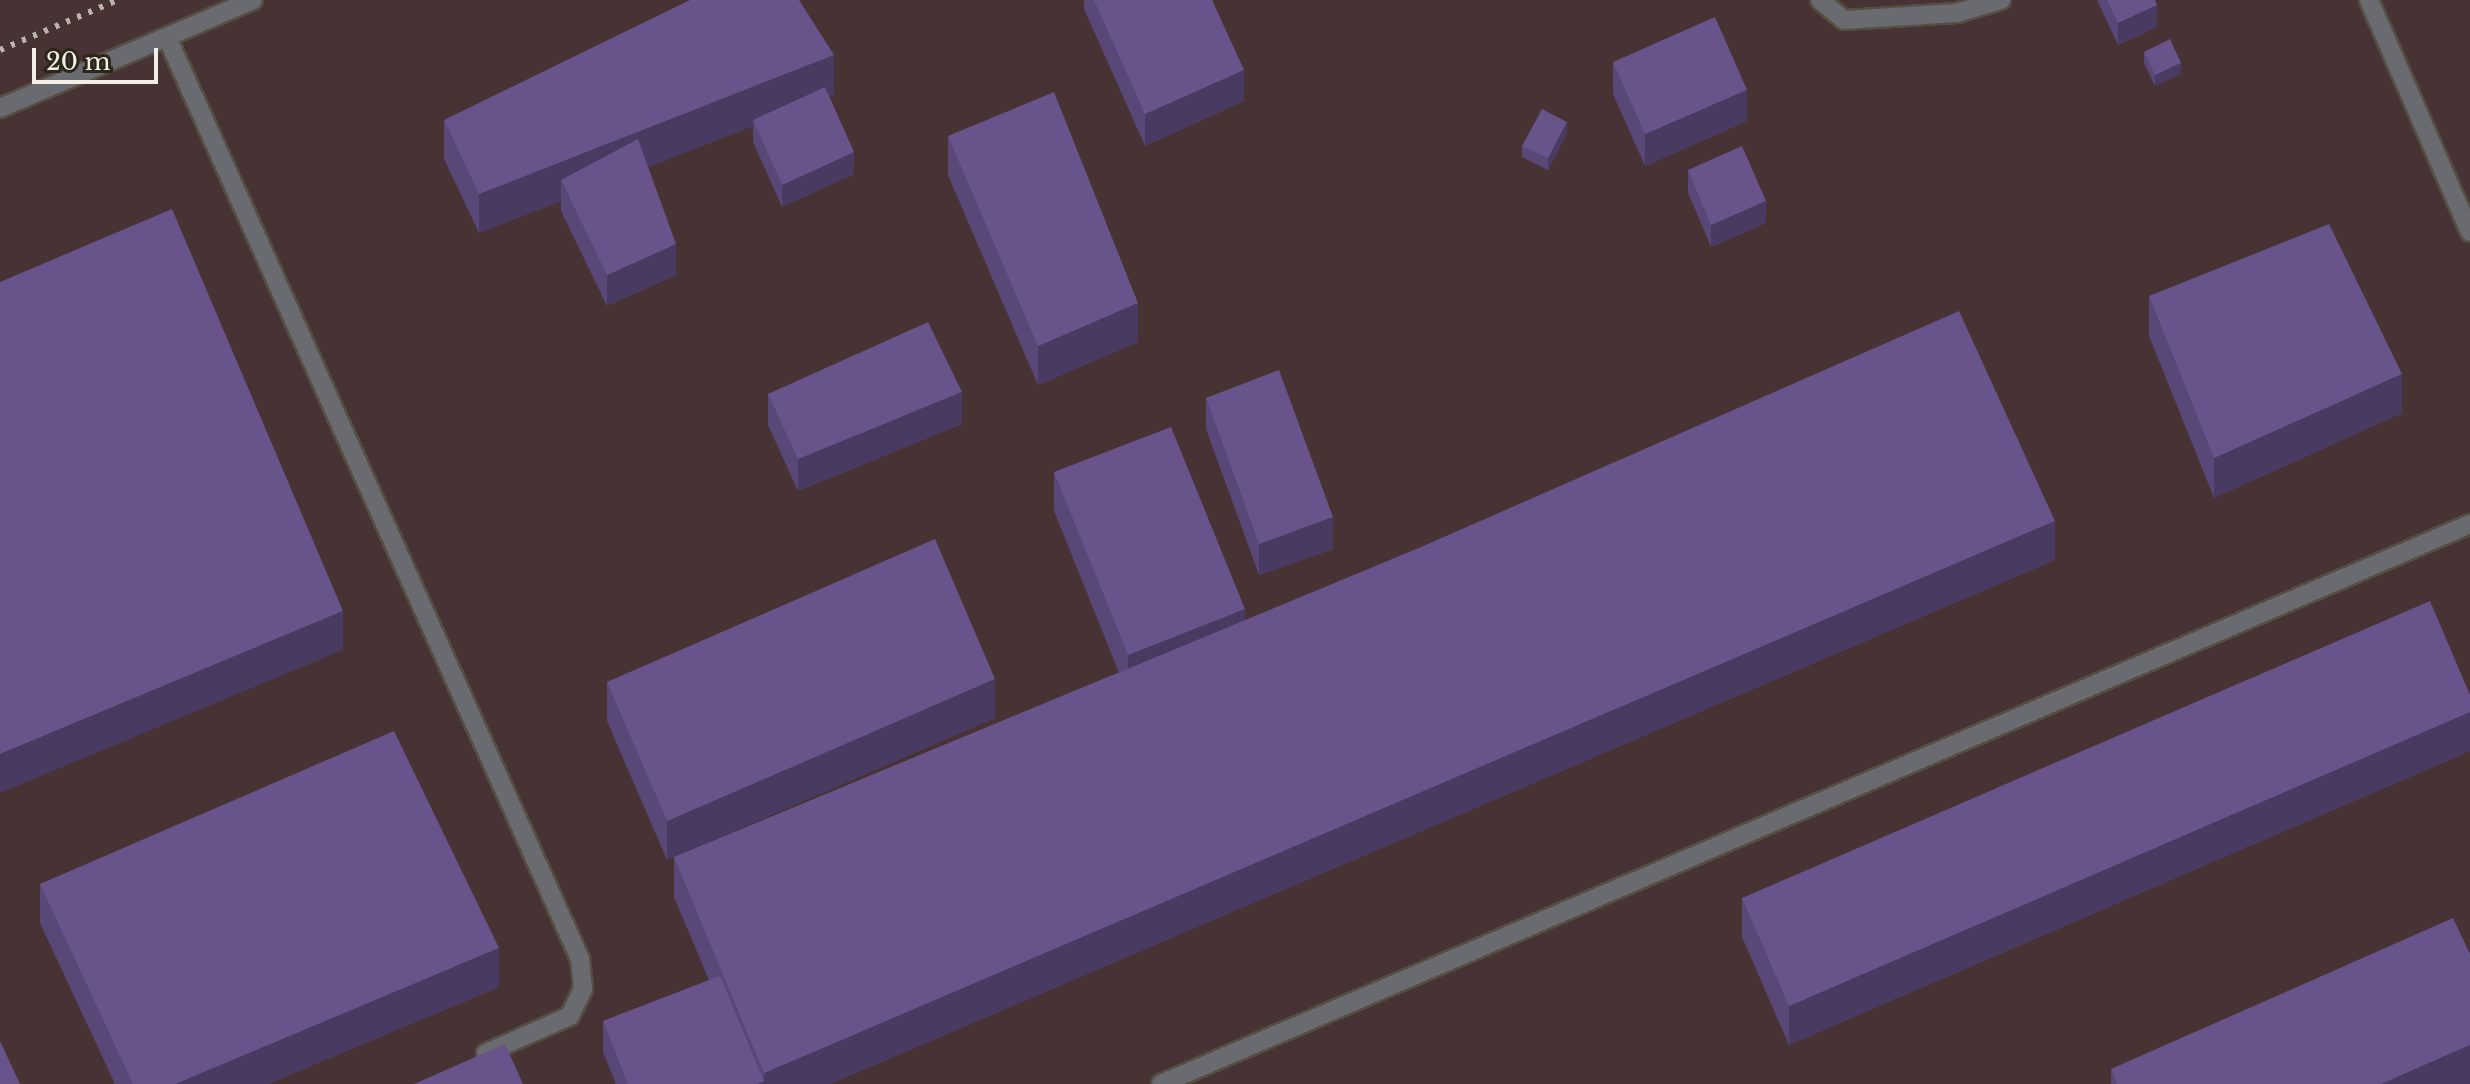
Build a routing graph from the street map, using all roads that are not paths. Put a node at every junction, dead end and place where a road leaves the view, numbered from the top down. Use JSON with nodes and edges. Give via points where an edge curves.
{"nodes":[{"id":1,"x":253,"y":0,"type":"edge"},
{"id":2,"x":1820,"y":0,"type":"edge"},
{"id":3,"x":2001,"y":0,"type":"edge"},
{"id":4,"x":2369,"y":0,"type":"edge"},
{"id":5,"x":167,"y":37,"type":"junction"},
{"id":6,"x":0,"y":108,"type":"edge"},
{"id":7,"x":2470,"y":232,"type":"edge"},
{"id":8,"x":2470,"y":524,"type":"edge"},
{"id":9,"x":459,"y":1065,"type":"edge"},
{"id":10,"x":1161,"y":1084,"type":"edge"}],
"edges":[{"from":1,"to":5,"type":"lane"},
{"from":2,"to":3,"type":"lane","via":[[1844,20],[1943,15]]},
{"from":4,"to":7,"type":"lane"},
{"from":5,"to":6,"type":"lane"},
{"from":5,"to":9,"type":"lane","via":[[580,959],[583,989],[570,1016]]},
{"from":8,"to":10,"type":"lane"}]}
